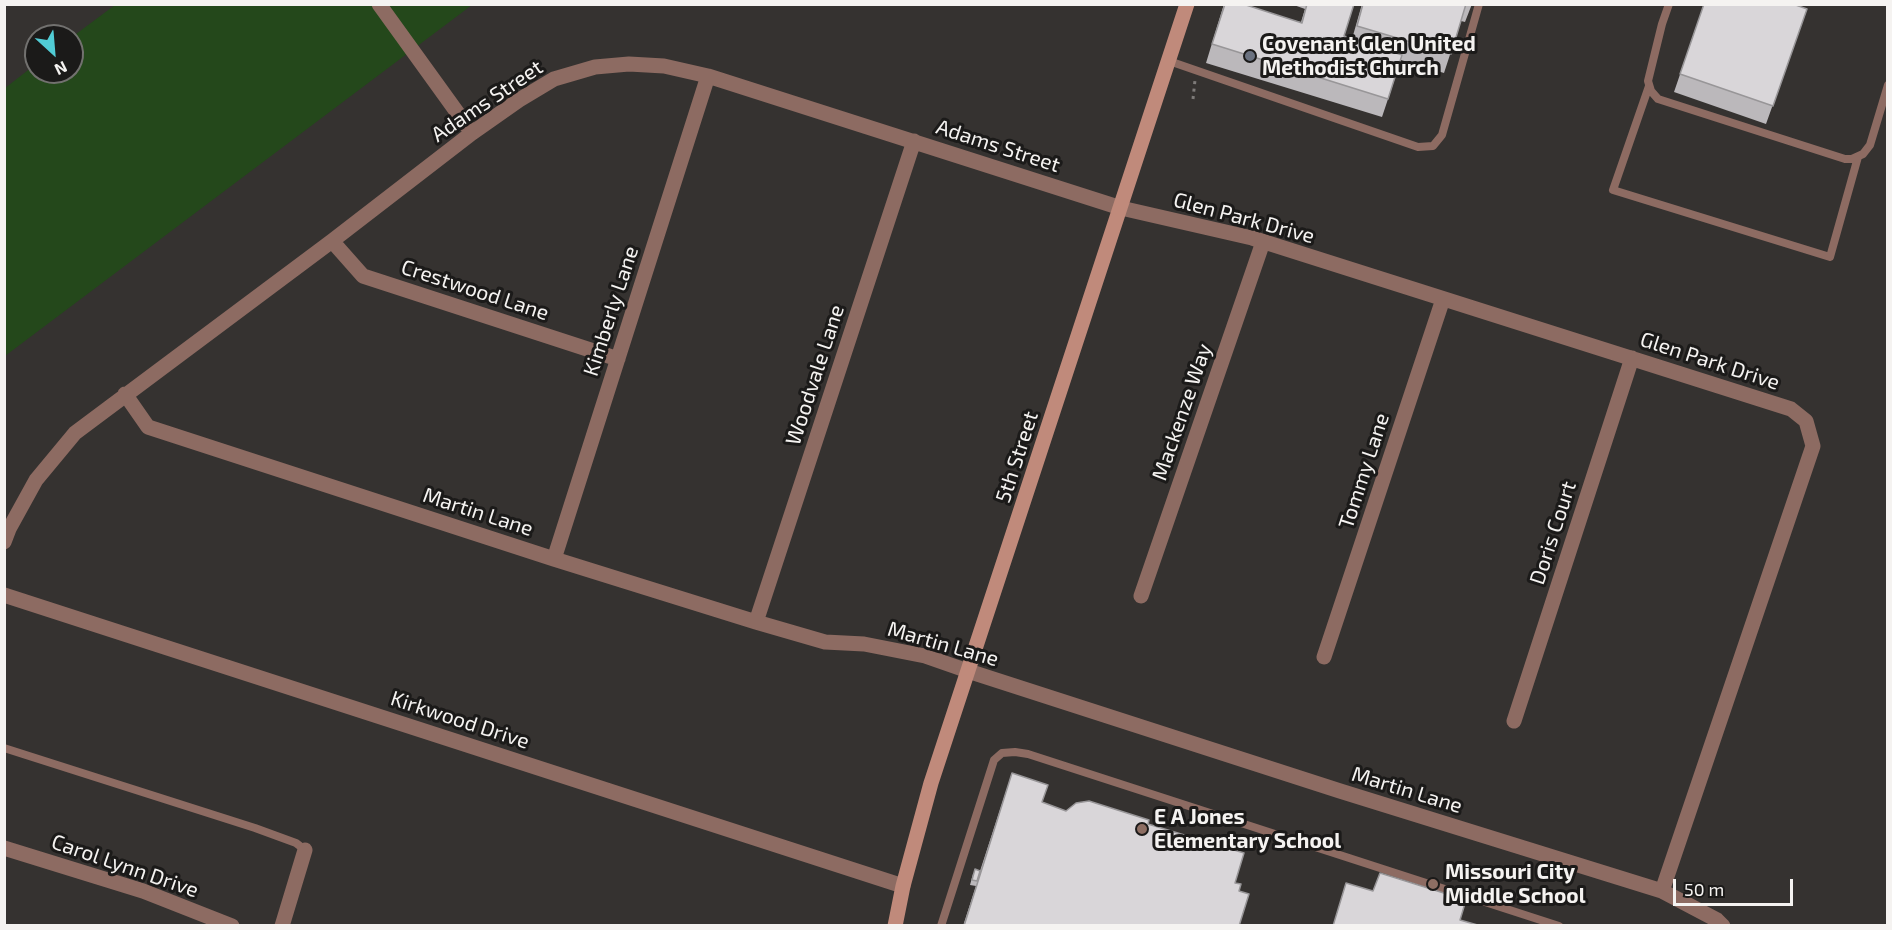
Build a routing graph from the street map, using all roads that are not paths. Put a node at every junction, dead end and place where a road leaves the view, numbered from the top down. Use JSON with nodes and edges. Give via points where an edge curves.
{"nodes":[{"id":1,"x":379,"y":4,"type":"edge"},
{"id":2,"x":1187,"y":4,"type":"edge"},
{"id":3,"x":1479,"y":4,"type":"edge"},
{"id":4,"x":1669,"y":4,"type":"edge"},
{"id":5,"x":1169,"y":61,"type":"junction"},
{"id":6,"x":708,"y":76,"type":"junction"},
{"id":7,"x":1887,"y":85,"type":"edge"},
{"id":8,"x":1649,"y":86,"type":"junction"},
{"id":9,"x":1884,"y":112,"type":"edge"},
{"id":10,"x":472,"y":133,"type":"junction"},
{"id":11,"x":914,"y":141,"type":"junction"},
{"id":12,"x":1858,"y":158,"type":"junction"},
{"id":13,"x":1121,"y":208,"type":"junction"},
{"id":14,"x":332,"y":241,"type":"junction"},
{"id":15,"x":1263,"y":242,"type":"junction"},
{"id":16,"x":1443,"y":298,"type":"junction"},
{"id":17,"x":1632,"y":358,"type":"junction"},
{"id":18,"x":618,"y":359,"type":"junction"},
{"id":19,"x":125,"y":394,"type":"junction"},
{"id":20,"x":4,"y":542,"type":"edge"},
{"id":21,"x":554,"y":559,"type":"junction"},
{"id":22,"x":4,"y":595,"type":"edge"},
{"id":23,"x":1141,"y":596,"type":"dead end"},
{"id":24,"x":756,"y":622,"type":"junction"},
{"id":25,"x":1324,"y":657,"type":"dead end"},
{"id":26,"x":968,"y":671,"type":"junction"},
{"id":27,"x":1514,"y":721,"type":"dead end"},
{"id":28,"x":4,"y":748,"type":"edge"},
{"id":29,"x":4,"y":848,"type":"edge"},
{"id":30,"x":305,"y":850,"type":"joint"},
{"id":31,"x":903,"y":886,"type":"junction"},
{"id":32,"x":1662,"y":891,"type":"junction"},
{"id":33,"x":232,"y":926,"type":"edge"},
{"id":34,"x":282,"y":926,"type":"edge"},
{"id":35,"x":895,"y":926,"type":"edge"},
{"id":36,"x":941,"y":926,"type":"edge"},
{"id":37,"x":1559,"y":926,"type":"edge"},
{"id":38,"x":1723,"y":926,"type":"edge"}],
"edges":[{"from":1,"to":10,"type":"street"},
{"from":2,"to":5,"type":"main road","name":"5th Street"},
{"from":3,"to":5,"type":"lane","via":[[1442,135],[1433,146],[1418,147]]},
{"from":4,"to":8,"type":"lane"},
{"from":5,"to":13,"type":"main road","name":"5th Street"},
{"from":6,"to":10,"type":"street","name":"Adams Street","via":[[664,66],[595,67],[554,79]]},
{"from":6,"to":11,"type":"street","name":"Adams Street"},
{"from":6,"to":18,"type":"street","name":"Kimberly Lane"},
{"from":7,"to":9,"type":"lane"},
{"from":8,"to":12,"type":"lane","via":[[1658,99],[1845,159]]},
{"from":8,"to":12,"type":"lane","via":[[1613,190],[1830,257]]},
{"from":9,"to":12,"type":"lane","via":[[1867,151]]},
{"from":10,"to":14,"type":"street","name":"Adams Street"},
{"from":11,"to":13,"type":"street","name":"Adams Street"},
{"from":11,"to":24,"type":"street","name":"Woodvale Lane"},
{"from":13,"to":15,"type":"street","name":"Glen Park Drive"},
{"from":13,"to":26,"type":"main road","name":"5th Street"},
{"from":14,"to":18,"type":"street","name":"Crestwood Lane","via":[[363,276]]},
{"from":14,"to":19,"type":"street","name":"Adams Street"},
{"from":15,"to":16,"type":"street","name":"Glen Park Drive"},
{"from":15,"to":23,"type":"street","name":"Mackenze Way"},
{"from":16,"to":17,"type":"street","name":"Glen Park Drive"},
{"from":16,"to":25,"type":"street","name":"Tommy Lane"},
{"from":17,"to":27,"type":"street","name":"Doris Court"},
{"from":17,"to":32,"type":"street","name":"Glen Park Drive","via":[[1791,408],[1806,421],[1812,446]]},
{"from":18,"to":21,"type":"street","name":"Kimberly Lane"},
{"from":19,"to":20,"type":"street","name":"Adams Street","via":[[75,433],[36,480]]},
{"from":19,"to":21,"type":"street","name":"Martin Lane","via":[[148,428]]},
{"from":21,"to":24,"type":"street","name":"Martin Lane"},
{"from":22,"to":31,"type":"street","name":"Kirkwood Drive"},
{"from":24,"to":26,"type":"street","name":"Martin Lane","via":[[825,642],[864,644],[925,656]]},
{"from":26,"to":31,"type":"main road","name":"5th Street","via":[[931,783]]},
{"from":26,"to":32,"type":"street","name":"Martin Lane"},
{"from":28,"to":30,"type":"lane","via":[[255,828]]},
{"from":29,"to":33,"type":"street","name":"Carol Lynn Drive","via":[[143,891]]},
{"from":30,"to":34,"type":"street"},
{"from":31,"to":35,"type":"main road","name":"5th Street"},
{"from":32,"to":38,"type":"street","name":"Martin Lane"},
{"from":36,"to":37,"type":"lane","via":[[994,760],[1002,753],[1015,752]]}]}
